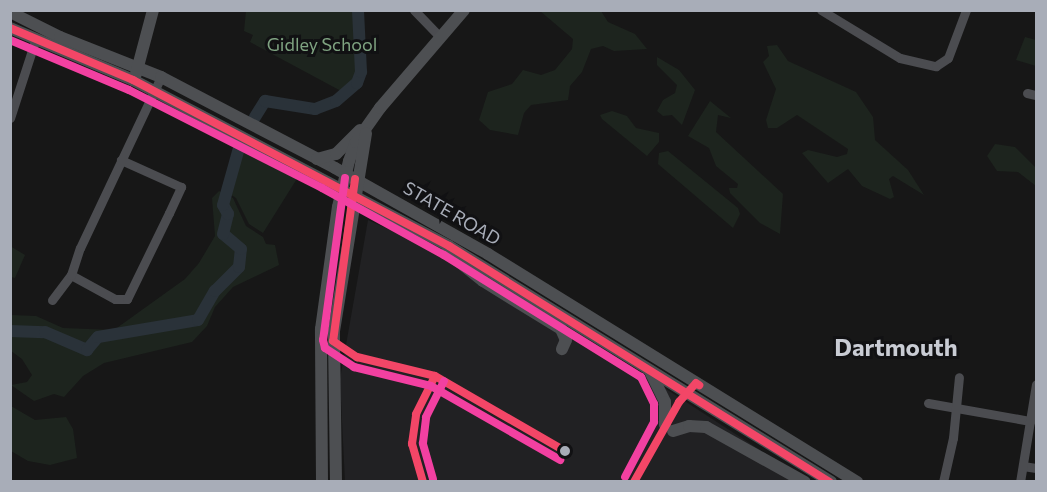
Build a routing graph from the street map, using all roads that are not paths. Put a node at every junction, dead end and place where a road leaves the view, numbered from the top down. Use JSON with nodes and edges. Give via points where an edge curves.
{"nodes":[{"id":1,"x":153,"y":10,"type":"edge"},
{"id":2,"x":414,"y":10,"type":"edge"},
{"id":3,"x":464,"y":10,"type":"edge"},
{"id":4,"x":821,"y":10,"type":"edge"},
{"id":5,"x":966,"y":10,"type":"edge"},
{"id":6,"x":10,"y":12,"type":"edge"},
{"id":7,"x":10,"y":28,"type":"edge"},
{"id":8,"x":440,"y":37,"type":"junction"},
{"id":9,"x":35,"y":41,"type":"junction"},
{"id":10,"x":139,"y":67,"type":"junction"},
{"id":11,"x":161,"y":77,"type":"junction"},
{"id":12,"x":133,"y":81,"type":"junction"},
{"id":13,"x":154,"y":91,"type":"junction"},
{"id":14,"x":10,"y":118,"type":"edge"},
{"id":15,"x":367,"y":127,"type":"junction"},
{"id":16,"x":317,"y":159,"type":"junction"},
{"id":17,"x":121,"y":160,"type":"junction"},
{"id":18,"x":351,"y":177,"type":"junction"},
{"id":19,"x":342,"y":188,"type":"junction"},
{"id":20,"x":354,"y":195,"type":"junction"},
{"id":21,"x":428,"y":236,"type":"junction"},
{"id":22,"x":71,"y":275,"type":"junction"},
{"id":23,"x":52,"y":300,"type":"dead end"},
{"id":24,"x":562,"y":349,"type":"dead end"},
{"id":25,"x":650,"y":370,"type":"junction"},
{"id":26,"x":959,"y":377,"type":"dead end"},
{"id":27,"x":1036,"y":384,"type":"edge"},
{"id":28,"x":928,"y":403,"type":"dead end"},
{"id":29,"x":956,"y":409,"type":"junction"},
{"id":30,"x":729,"y":419,"type":"junction"},
{"id":31,"x":1030,"y":421,"type":"junction"},
{"id":32,"x":1023,"y":466,"type":"junction"},
{"id":33,"x":1036,"y":468,"type":"edge"},
{"id":34,"x":781,"y":469,"type":"junction"},
{"id":35,"x":322,"y":482,"type":"edge"},
{"id":36,"x":336,"y":482,"type":"edge"},
{"id":37,"x":805,"y":482,"type":"edge"},
{"id":38,"x":831,"y":482,"type":"edge"},
{"id":39,"x":857,"y":482,"type":"edge"},
{"id":40,"x":943,"y":482,"type":"edge"},
{"id":41,"x":1020,"y":482,"type":"edge"}],
"edges":[{"from":1,"to":10,"type":"main road"},
{"from":2,"to":8,"type":"street"},
{"from":3,"to":8,"type":"main road"},
{"from":4,"to":5,"type":"street","via":[[894,55],[936,66],[948,58]]},
{"from":6,"to":10,"type":"main road","name":"STATE ROAD","via":[[60,37]]},
{"from":7,"to":9,"type":"main road","name":"STATE ROAD"},
{"from":8,"to":15,"type":"main road"},
{"from":9,"to":12,"type":"main road","name":"STATE ROAD"},
{"from":9,"to":14,"type":"street"},
{"from":10,"to":11,"type":"main road","name":"STATE ROAD"},
{"from":10,"to":12,"type":"main road"},
{"from":11,"to":13,"type":"street"},
{"from":11,"to":16,"type":"main road","name":"STATE ROAD"},
{"from":12,"to":13,"type":"main road","name":"STATE ROAD"},
{"from":13,"to":17,"type":"street"},
{"from":13,"to":19,"type":"main road","name":"STATE ROAD"},
{"from":15,"to":16,"type":"main road","via":[[354,132],[336,154]]},
{"from":15,"to":18,"type":"main road"},
{"from":16,"to":18,"type":"main road","name":"STATE ROAD"},
{"from":17,"to":22,"type":"street"},
{"from":17,"to":22,"type":"street","via":[[180,187],[139,280],[125,300],[115,299]]},
{"from":18,"to":19,"type":"main road"},
{"from":18,"to":20,"type":"main road"},
{"from":18,"to":39,"type":"main road","name":"STATE ROAD","via":[[488,254]]},
{"from":19,"to":20,"type":"main road","name":"STATE ROAD"},
{"from":19,"to":35,"type":"main road","via":[[320,339]]},
{"from":20,"to":21,"type":"main road","name":"STATE ROAD"},
{"from":20,"to":36,"type":"main road","via":[[333,341]]},
{"from":21,"to":24,"type":"main road","via":[[478,277],[561,329],[566,339]]},
{"from":21,"to":25,"type":"main road","name":"STATE ROAD"},
{"from":22,"to":23,"type":"street"},
{"from":25,"to":30,"type":"main road","name":"STATE ROAD"},
{"from":25,"to":34,"type":"main road","via":[[663,396],[669,428],[706,427]]},
{"from":26,"to":29,"type":"street"},
{"from":27,"to":31,"type":"street"},
{"from":28,"to":29,"type":"street"},
{"from":29,"to":31,"type":"street"},
{"from":29,"to":40,"type":"street"},
{"from":30,"to":34,"type":"main road"},
{"from":30,"to":38,"type":"main road","name":"STATE ROAD"},
{"from":31,"to":32,"type":"street"},
{"from":32,"to":33,"type":"street"},
{"from":32,"to":41,"type":"street"},
{"from":34,"to":37,"type":"main road"}]}
